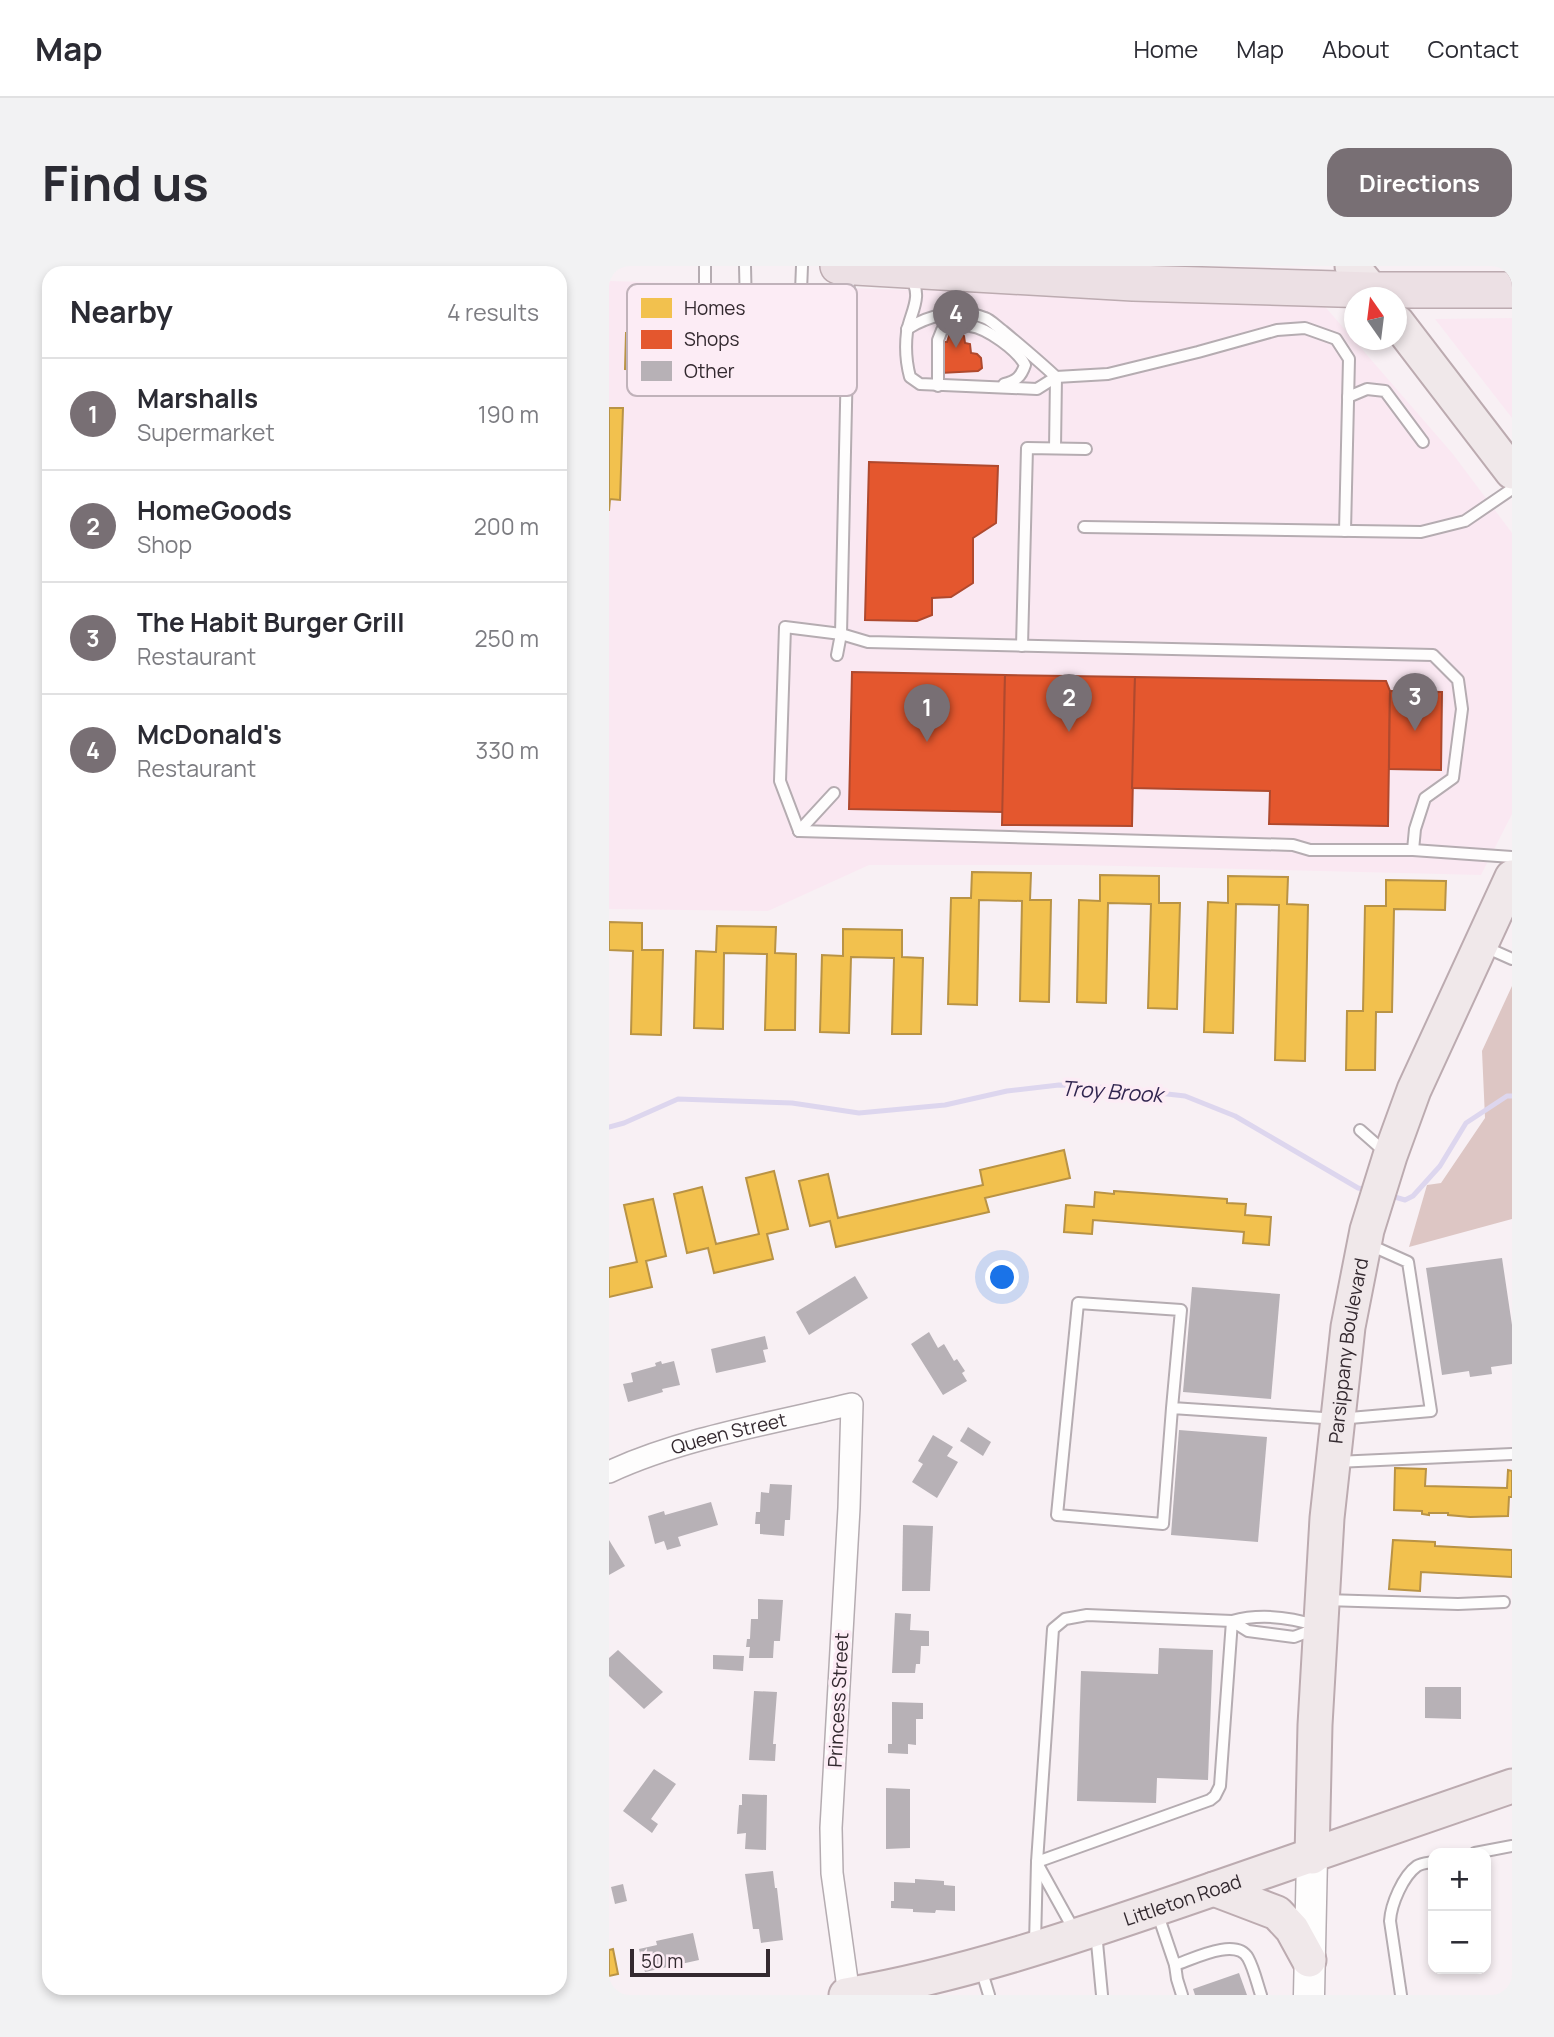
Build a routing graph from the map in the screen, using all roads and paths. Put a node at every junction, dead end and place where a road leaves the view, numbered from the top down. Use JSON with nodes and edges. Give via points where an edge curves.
{"nodes":[{"id":1,"x":705,"y":266,"type":"edge"},
{"id":2,"x":745,"y":266,"type":"edge"},
{"id":3,"x":802,"y":266,"type":"edge"},
{"id":4,"x":838,"y":266,"type":"edge"},
{"id":5,"x":849,"y":267,"type":"edge"},
{"id":6,"x":905,"y":270,"type":"junction"},
{"id":7,"x":705,"y":284,"type":"edge"},
{"id":8,"x":745,"y":284,"type":"edge"},
{"id":9,"x":801,"y":284,"type":"edge"},
{"id":10,"x":1367,"y":284,"type":"edge"},
{"id":11,"x":1512,"y":289,"type":"edge"},
{"id":12,"x":907,"y":329,"type":"junction"},
{"id":13,"x":1407,"y":335,"type":"edge"},
{"id":14,"x":1006,"y":345,"type":"junction"},
{"id":15,"x":1028,"y":351,"type":"junction"},
{"id":16,"x":1056,"y":377,"type":"junction"},
{"id":17,"x":938,"y":386,"type":"junction"},
{"id":18,"x":994,"y":386,"type":"junction"},
{"id":19,"x":846,"y":396,"type":"edge"},
{"id":20,"x":1348,"y":397,"type":"junction"},
{"id":21,"x":1423,"y":442,"type":"dead end"},
{"id":22,"x":1055,"y":448,"type":"junction"},
{"id":23,"x":1086,"y":449,"type":"dead end"},
{"id":24,"x":1512,"y":472,"type":"edge"},
{"id":25,"x":1512,"y":489,"type":"edge"},
{"id":26,"x":1084,"y":527,"type":"dead end"},
{"id":27,"x":1345,"y":531,"type":"junction"},
{"id":28,"x":841,"y":634,"type":"junction"},
{"id":29,"x":1022,"y":646,"type":"junction"},
{"id":30,"x":837,"y":655,"type":"dead end"},
{"id":31,"x":834,"y":793,"type":"dead end"},
{"id":32,"x":799,"y":831,"type":"junction"},
{"id":33,"x":1413,"y":850,"type":"junction"},
{"id":34,"x":1512,"y":857,"type":"edge"},
{"id":35,"x":1512,"y":877,"type":"edge"},
{"id":36,"x":1480,"y":944,"type":"junction"},
{"id":37,"x":1512,"y":959,"type":"edge"},
{"id":38,"x":1360,"y":1130,"type":"dead end"},
{"id":39,"x":1388,"y":1162,"type":"junction"},
{"id":40,"x":1365,"y":1243,"type":"junction"},
{"id":41,"x":852,"y":1404,"type":"joint"},
{"id":42,"x":1172,"y":1408,"type":"junction"},
{"id":43,"x":1338,"y":1419,"type":"junction"},
{"id":44,"x":1512,"y":1454,"type":"edge"},
{"id":45,"x":1333,"y":1462,"type":"junction"},
{"id":46,"x":609,"y":1472,"type":"edge"},
{"id":47,"x":1504,"y":1602,"type":"dead end"},
{"id":48,"x":1321,"y":1613,"type":"junction"},
{"id":49,"x":1232,"y":1621,"type":"junction"},
{"id":50,"x":1512,"y":1786,"type":"edge"},
{"id":51,"x":1512,"y":1846,"type":"edge"},
{"id":52,"x":1491,"y":1850,"type":"edge"},
{"id":53,"x":1312,"y":1857,"type":"junction"},
{"id":54,"x":1037,"y":1862,"type":"junction"},
{"id":55,"x":1428,"y":1863,"type":"edge"},
{"id":56,"x":1214,"y":1889,"type":"junction"},
{"id":57,"x":1156,"y":1909,"type":"junction"},
{"id":58,"x":1086,"y":1933,"type":"junction"},
{"id":59,"x":1035,"y":1949,"type":"junction"},
{"id":60,"x":1309,"y":1960,"type":"junction"},
{"id":61,"x":1175,"y":1965,"type":"junction"},
{"id":62,"x":985,"y":1980,"type":"edge"},
{"id":63,"x":854,"y":1994,"type":"edge"},
{"id":64,"x":1102,"y":1995,"type":"edge"},
{"id":65,"x":1182,"y":1995,"type":"edge"},
{"id":66,"x":1261,"y":1995,"type":"edge"},
{"id":67,"x":1308,"y":1995,"type":"edge"},
{"id":68,"x":1401,"y":1995,"type":"edge"}],
"edges":[{"from":1,"to":7,"type":"lane"},
{"from":2,"to":8,"type":"lane"},
{"from":3,"to":9,"type":"lane"},
{"from":4,"to":5,"type":"highway"},
{"from":5,"to":6,"type":"highway"},
{"from":6,"to":10,"type":"highway","via":[[1133,283]]},
{"from":6,"to":12,"type":"lane","via":[[917,293]]},
{"from":10,"to":11,"type":"highway"},
{"from":12,"to":15,"type":"lane","via":[[935,315],[986,318]]},
{"from":12,"to":17,"type":"lane","via":[[910,377],[920,384]]},
{"from":13,"to":24,"type":"main road"},
{"from":14,"to":15,"type":"lane"},
{"from":14,"to":17,"type":"lane","via":[[971,326],[942,330]]},
{"from":14,"to":18,"type":"lane","via":[[1025,365],[1022,376]]},
{"from":15,"to":16,"type":"lane"},
{"from":16,"to":18,"type":"lane","via":[[1037,389]]},
{"from":16,"to":20,"type":"lane","via":[[1108,374],[1277,330],[1305,328],[1336,339],[1349,359]]},
{"from":16,"to":22,"type":"lane"},
{"from":17,"to":18,"type":"lane"},
{"from":19,"to":28,"type":"lane"},
{"from":20,"to":21,"type":"lane","via":[[1367,389],[1385,391]]},
{"from":20,"to":27,"type":"lane"},
{"from":22,"to":23,"type":"lane"},
{"from":22,"to":29,"type":"lane","via":[[1027,448]]},
{"from":25,"to":27,"type":"lane","via":[[1465,520],[1421,532]]},
{"from":26,"to":27,"type":"lane"},
{"from":28,"to":29,"type":"lane","via":[[868,642]]},
{"from":28,"to":30,"type":"lane"},
{"from":28,"to":32,"type":"lane","via":[[785,627],[780,781]]},
{"from":29,"to":33,"type":"lane","via":[[1433,655],[1458,680],[1462,709],[1453,778],[1425,798]]},
{"from":31,"to":32,"type":"lane"},
{"from":32,"to":33,"type":"lane"},
{"from":33,"to":34,"type":"lane"},
{"from":35,"to":36,"type":"main road","name":"Parsippany Boulevard"},
{"from":36,"to":37,"type":"lane"},
{"from":36,"to":39,"type":"main road","name":"Parsippany Boulevard","via":[[1414,1090]]},
{"from":38,"to":39,"type":"lane"},
{"from":39,"to":40,"type":"main road","name":"Parsippany Boulevard"},
{"from":40,"to":43,"type":"main road","name":"Parsippany Boulevard","via":[[1348,1326]]},
{"from":40,"to":43,"type":"lane","via":[[1408,1262],[1431,1411]]},
{"from":41,"to":46,"type":"street","name":"Queen Street","via":[[681,1446]]},
{"from":41,"to":63,"type":"street","name":"Princess Street","via":[[831,1828],[832,1873]]},
{"from":42,"to":42,"type":"lane","via":[[1181,1310],[1078,1303],[1057,1515],[1163,1524]]},
{"from":42,"to":43,"type":"lane"},
{"from":43,"to":45,"type":"main road","name":"Parsippany Boulevard"},
{"from":44,"to":45,"type":"lane"},
{"from":45,"to":48,"type":"main road","name":"Parsippany Boulevard"},
{"from":47,"to":48,"type":"lane"},
{"from":48,"to":49,"type":"lane","via":[[1295,1619],[1251,1616]]},
{"from":48,"to":49,"type":"lane","via":[[1294,1637],[1248,1631]]},
{"from":48,"to":53,"type":"main road","name":"Parsippany Boulevard"},
{"from":49,"to":54,"type":"lane","via":[[1220,1786],[1215,1796]]},
{"from":49,"to":54,"type":"lane","via":[[1087,1615],[1065,1619],[1053,1629]]},
{"from":50,"to":53,"type":"main road","name":"Littleton Road"},
{"from":51,"to":52,"type":"lane"},
{"from":53,"to":56,"type":"main road","name":"Littleton Road"},
{"from":53,"to":60,"type":"main road"},
{"from":54,"to":58,"type":"lane"},
{"from":54,"to":59,"type":"lane"},
{"from":55,"to":68,"type":"lane","via":[[1415,1868],[1390,1913]]},
{"from":56,"to":57,"type":"main road","name":"Littleton Road"},
{"from":56,"to":60,"type":"main road","via":[[1277,1913]]},
{"from":57,"to":58,"type":"main road","name":"Littleton Road"},
{"from":57,"to":61,"type":"lane"},
{"from":58,"to":59,"type":"main road","name":"Littleton Road"},
{"from":58,"to":64,"type":"lane"},
{"from":59,"to":62,"type":"main road","name":"Littleton Road"},
{"from":60,"to":67,"type":"main road"},
{"from":61,"to":65,"type":"lane"},
{"from":61,"to":66,"type":"lane","via":[[1233,1948],[1246,1955]]},
{"from":62,"to":63,"type":"main road","name":"Littleton Road","via":[[925,1980]]}]}
